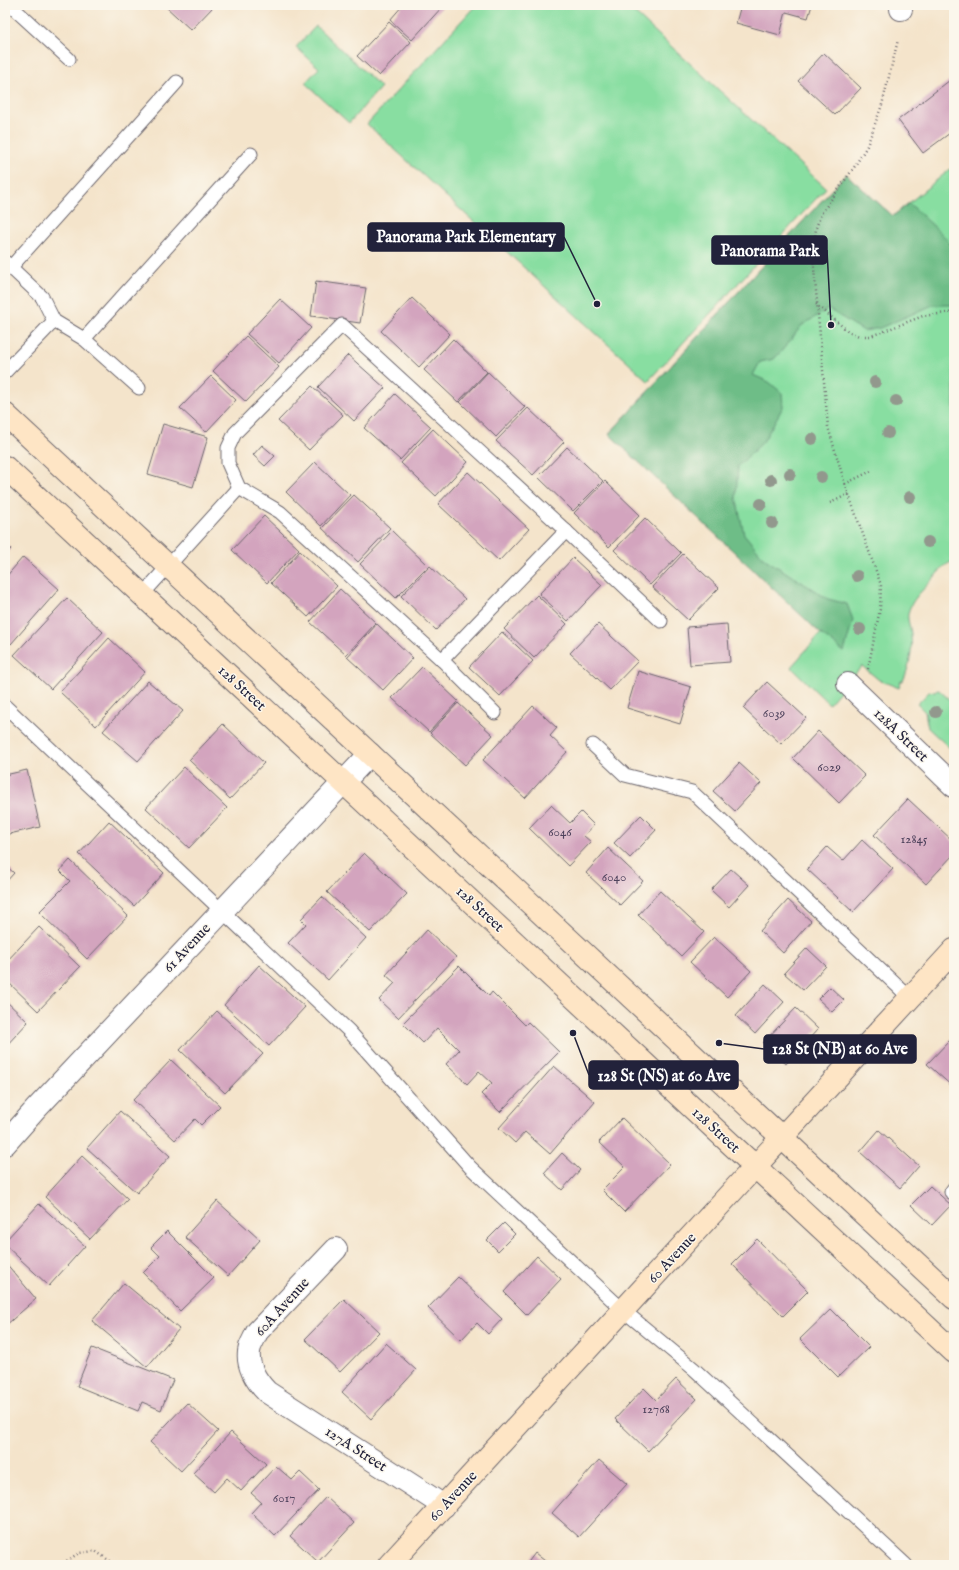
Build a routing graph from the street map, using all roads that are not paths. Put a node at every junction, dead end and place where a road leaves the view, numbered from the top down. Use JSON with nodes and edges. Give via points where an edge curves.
{"nodes":[{"id":1,"x":10,"y":5,"type":"edge"},
{"id":2,"x":69,"y":59,"type":"dead end"},
{"id":3,"x":178,"y":82,"type":"dead end"},
{"id":4,"x":251,"y":154,"type":"dead end"},
{"id":5,"x":8,"y":264,"type":"edge"},
{"id":6,"x":54,"y":321,"type":"junction"},
{"id":7,"x":84,"y":339,"type":"junction"},
{"id":8,"x":5,"y":372,"type":"edge"},
{"id":9,"x":138,"y":388,"type":"dead end"},
{"id":10,"x":5,"y":414,"type":"edge"},
{"id":11,"x":5,"y":467,"type":"edge"},
{"id":12,"x":239,"y":488,"type":"junction"},
{"id":13,"x":566,"y":531,"type":"junction"},
{"id":14,"x":168,"y":566,"type":"junction"},
{"id":15,"x":142,"y":595,"type":"junction"},
{"id":16,"x":661,"y":621,"type":"dead end"},
{"id":17,"x":442,"y":660,"type":"junction"},
{"id":18,"x":848,"y":684,"type":"dead end"},
{"id":19,"x":5,"y":706,"type":"edge"},
{"id":20,"x":495,"y":713,"type":"dead end"},
{"id":21,"x":593,"y":745,"type":"dead end"},
{"id":22,"x":370,"y":754,"type":"junction"},
{"id":23,"x":342,"y":782,"type":"junction"},
{"id":24,"x":954,"y":786,"type":"edge"},
{"id":25,"x":223,"y":910,"type":"junction"},
{"id":26,"x":954,"y":950,"type":"edge"},
{"id":27,"x":910,"y":998,"type":"junction"},
{"id":28,"x":782,"y":1138,"type":"junction"},
{"id":29,"x":5,"y":1144,"type":"edge"},
{"id":30,"x":755,"y":1167,"type":"junction"},
{"id":31,"x":336,"y":1249,"type":"dead end"},
{"id":32,"x":954,"y":1298,"type":"edge"},
{"id":33,"x":624,"y":1310,"type":"junction"},
{"id":34,"x":954,"y":1352,"type":"edge"},
{"id":35,"x":267,"y":1392,"type":"joint"},
{"id":36,"x":444,"y":1506,"type":"junction"},
{"id":37,"x":389,"y":1565,"type":"edge"},
{"id":38,"x":906,"y":1565,"type":"edge"}],
"edges":[{"from":1,"to":2,"type":"lane"},
{"from":3,"to":5,"type":"lane"},
{"from":4,"to":7,"type":"lane"},
{"from":5,"to":6,"type":"lane","via":[[42,297]]},
{"from":6,"to":7,"type":"lane"},
{"from":6,"to":8,"type":"lane"},
{"from":7,"to":9,"type":"lane"},
{"from":10,"to":14,"type":"main road"},
{"from":11,"to":15,"type":"main road","name":"128 Street"},
{"from":12,"to":13,"type":"lane","via":[[228,463],[228,448],[235,433],[342,325]]},
{"from":12,"to":14,"type":"lane"},
{"from":12,"to":17,"type":"lane","via":[[280,512]]},
{"from":13,"to":16,"type":"lane"},
{"from":13,"to":17,"type":"lane"},
{"from":14,"to":15,"type":"lane"},
{"from":14,"to":22,"type":"main road"},
{"from":15,"to":23,"type":"main road","name":"128 Street"},
{"from":17,"to":20,"type":"lane"},
{"from":18,"to":24,"type":"street","name":"128A Street"},
{"from":19,"to":25,"type":"lane"},
{"from":21,"to":27,"type":"lane","via":[[625,775],[692,792]]},
{"from":22,"to":23,"type":"street","name":"61 Avenue"},
{"from":22,"to":28,"type":"main road"},
{"from":23,"to":25,"type":"street","name":"61 Avenue"},
{"from":23,"to":30,"type":"main road","name":"128 Street"},
{"from":25,"to":29,"type":"street","name":"61 Avenue"},
{"from":25,"to":33,"type":"lane","via":[[349,1031],[470,1168]]},
{"from":26,"to":27,"type":"main road","name":"60 Avenue"},
{"from":27,"to":28,"type":"main road","name":"60 Avenue"},
{"from":28,"to":30,"type":"main road","name":"60 Avenue"},
{"from":28,"to":32,"type":"main road"},
{"from":30,"to":33,"type":"main road","name":"60 Avenue"},
{"from":30,"to":34,"type":"main road","name":"128 Street"},
{"from":31,"to":35,"type":"street","name":"60A Avenue","via":[[257,1332],[250,1348],[250,1365],[257,1382]]},
{"from":33,"to":36,"type":"main road","name":"60 Avenue"},
{"from":33,"to":38,"type":"lane","via":[[694,1370]]},
{"from":35,"to":36,"type":"street","name":"127A Street"},
{"from":36,"to":37,"type":"main road","name":"60 Avenue"}]}
